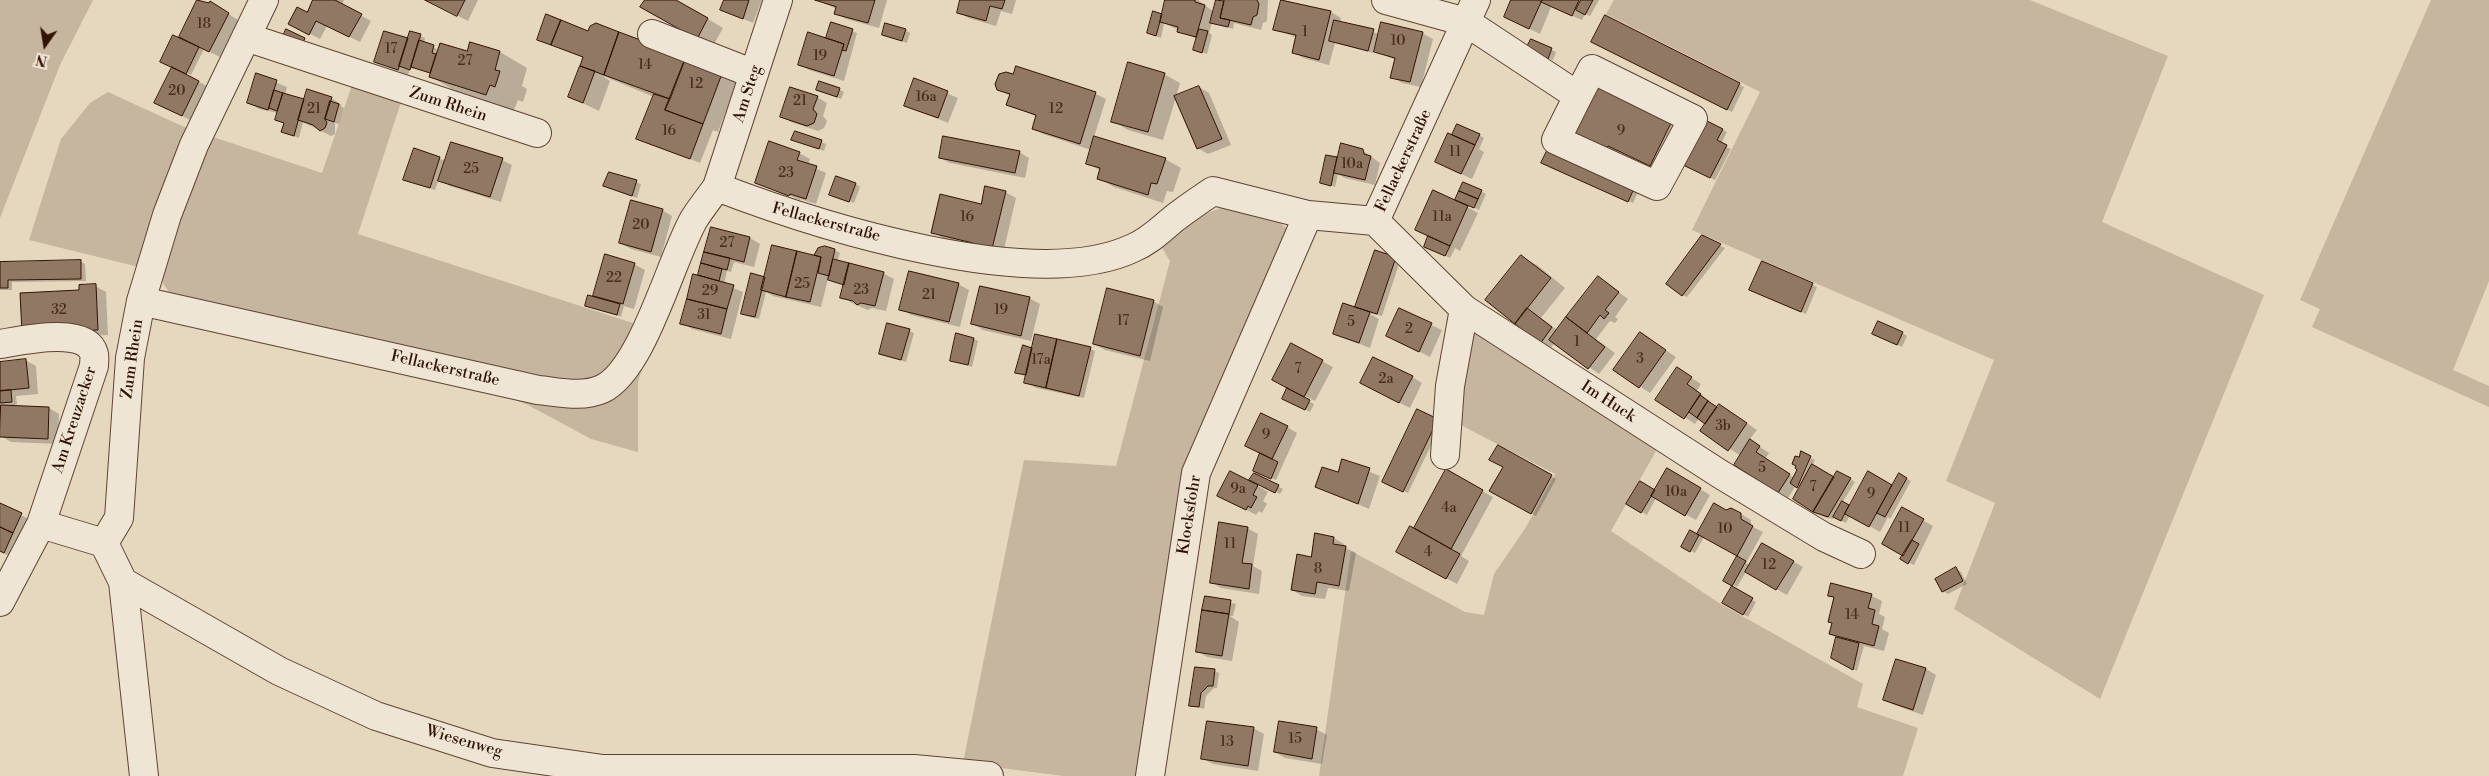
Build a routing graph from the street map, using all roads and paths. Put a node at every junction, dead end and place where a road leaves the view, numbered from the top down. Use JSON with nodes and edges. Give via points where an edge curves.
{"nodes":[{"id":1,"x":264,"y":0,"type":"edge"},
{"id":2,"x":778,"y":0,"type":"edge"},
{"id":3,"x":1386,"y":0,"type":"edge"},
{"id":4,"x":1471,"y":11,"type":"edge"},
{"id":5,"x":652,"y":34,"type":"dead end"},
{"id":6,"x":246,"y":37,"type":"junction"},
{"id":7,"x":754,"y":74,"type":"junction"},
{"id":8,"x":1578,"y":96,"type":"junction"},
{"id":9,"x":536,"y":134,"type":"dead end"},
{"id":10,"x":716,"y":188,"type":"junction"},
{"id":11,"x":1308,"y":215,"type":"junction"},
{"id":12,"x":1376,"y":221,"type":"junction"},
{"id":13,"x":141,"y":301,"type":"junction"},
{"id":14,"x":1464,"y":309,"type":"junction"},
{"id":15,"x":0,"y":344,"type":"edge"},
{"id":16,"x":1445,"y":455,"type":"dead end"},
{"id":17,"x":41,"y":524,"type":"junction"},
{"id":18,"x":104,"y":543,"type":"junction"},
{"id":19,"x":1861,"y":554,"type":"dead end"},
{"id":20,"x":123,"y":582,"type":"junction"},
{"id":21,"x":0,"y":602,"type":"edge"},
{"id":22,"x":144,"y":776,"type":"edge"},
{"id":23,"x":989,"y":776,"type":"edge"},
{"id":24,"x":1150,"y":776,"type":"edge"}],
"edges":[{"from":1,"to":6,"type":"street","name":"Zum Rhein"},
{"from":2,"to":7,"type":"street","name":"Am Steg"},
{"from":3,"to":4,"type":"street"},
{"from":4,"to":8,"type":"street"},
{"from":4,"to":12,"type":"street","name":"Fellackerstraße"},
{"from":5,"to":7,"type":"street"},
{"from":6,"to":9,"type":"street","name":"Zum Rhein"},
{"from":6,"to":13,"type":"street","name":"Zum Rhein","via":[[194,145],[167,215]]},
{"from":7,"to":10,"type":"street","name":"Am Steg"},
{"from":8,"to":8,"type":"street","via":[[1592,69],[1693,119],[1657,186],[1556,140]]},
{"from":10,"to":11,"type":"street","name":"Fellackerstraße","via":[[776,210],[866,234],[993,261],[1050,264],[1083,262],[1133,249],[1213,191]]},
{"from":10,"to":13,"type":"street","name":"Fellackerstraße","via":[[694,219],[635,352],[615,381],[581,395],[538,390]]},
{"from":11,"to":12,"type":"street","name":"Fellackerstraße"},
{"from":11,"to":24,"type":"street","name":"Klocksfohr","via":[[1196,472]]},
{"from":12,"to":14,"type":"street","name":"Im Huck"},
{"from":13,"to":18,"type":"street","name":"Zum Rhein","via":[[130,358],[119,518]]},
{"from":14,"to":16,"type":"street","via":[[1450,386]]},
{"from":14,"to":19,"type":"street","name":"Im Huck","via":[[1720,474],[1824,537]]},
{"from":15,"to":17,"type":"street","name":"Am Kreuzacker","via":[[50,336],[68,337],[90,346],[94,354],[94,366]]},
{"from":17,"to":18,"type":"street"},
{"from":17,"to":21,"type":"street"},
{"from":18,"to":20,"type":"street"},
{"from":20,"to":22,"type":"street"},
{"from":20,"to":23,"type":"street","name":"Wiesenweg","via":[[278,671],[376,716],[492,753],[603,769],[914,769]]}]}
